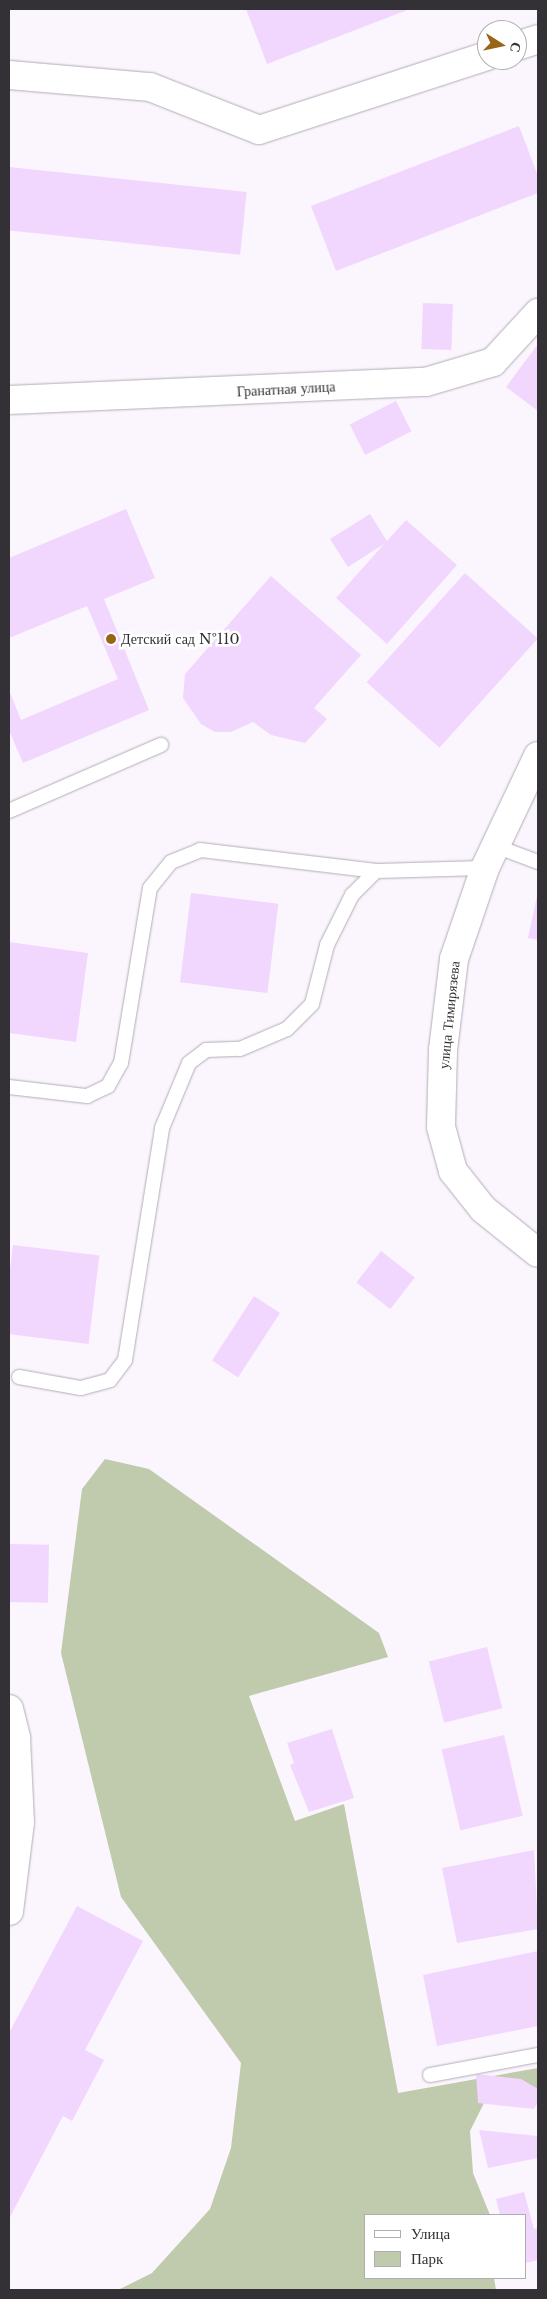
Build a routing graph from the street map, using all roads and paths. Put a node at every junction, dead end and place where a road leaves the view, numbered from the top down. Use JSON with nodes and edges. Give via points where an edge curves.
{"nodes":[{"id":1,"x":477,"y":59,"type":"edge"},
{"id":2,"x":9,"y":75,"type":"edge"},
{"id":3,"x":538,"y":313,"type":"edge"},
{"id":4,"x":9,"y":400,"type":"edge"},
{"id":5,"x":161,"y":745,"type":"dead end"},
{"id":6,"x":538,"y":756,"type":"edge"},
{"id":7,"x":9,"y":811,"type":"edge"},
{"id":8,"x":490,"y":857,"type":"junction"},
{"id":9,"x":538,"y":862,"type":"edge"},
{"id":10,"x":376,"y":871,"type":"junction"},
{"id":11,"x":9,"y":1087,"type":"edge"},
{"id":12,"x":538,"y":1253,"type":"edge"},
{"id":13,"x":18,"y":1377,"type":"dead end"},
{"id":14,"x":9,"y":1709,"type":"edge"},
{"id":15,"x":9,"y":1911,"type":"edge"},
{"id":16,"x":538,"y":2055,"type":"edge"},
{"id":17,"x":430,"y":2075,"type":"dead end"}],
"edges":[{"from":1,"to":2,"type":"street","via":[[260,130],[150,87]]},
{"from":3,"to":4,"type":"street","name":"Гранатная улица","via":[[493,362],[426,382]]},
{"from":5,"to":7,"type":"lane"},
{"from":6,"to":8,"type":"street","name":"улица Тимирязева"},
{"from":8,"to":9,"type":"lane"},
{"from":8,"to":10,"type":"lane"},
{"from":8,"to":12,"type":"street","name":"улица Тимирязева","via":[[454,959],[444,1050],[441,1127],[453,1171],[483,1209]]},
{"from":10,"to":11,"type":"lane","via":[[200,850],[171,862],[150,888],[121,1063],[108,1086],[86,1096]]},
{"from":10,"to":13,"type":"lane","via":[[352,895],[328,945],[312,1004],[287,1029],[240,1049],[206,1050],[189,1063],[162,1128],[125,1360],[110,1380],[81,1388]]},
{"from":14,"to":15,"type":"street","via":[[16,1738],[20,1822]]},
{"from":16,"to":17,"type":"lane"}]}
